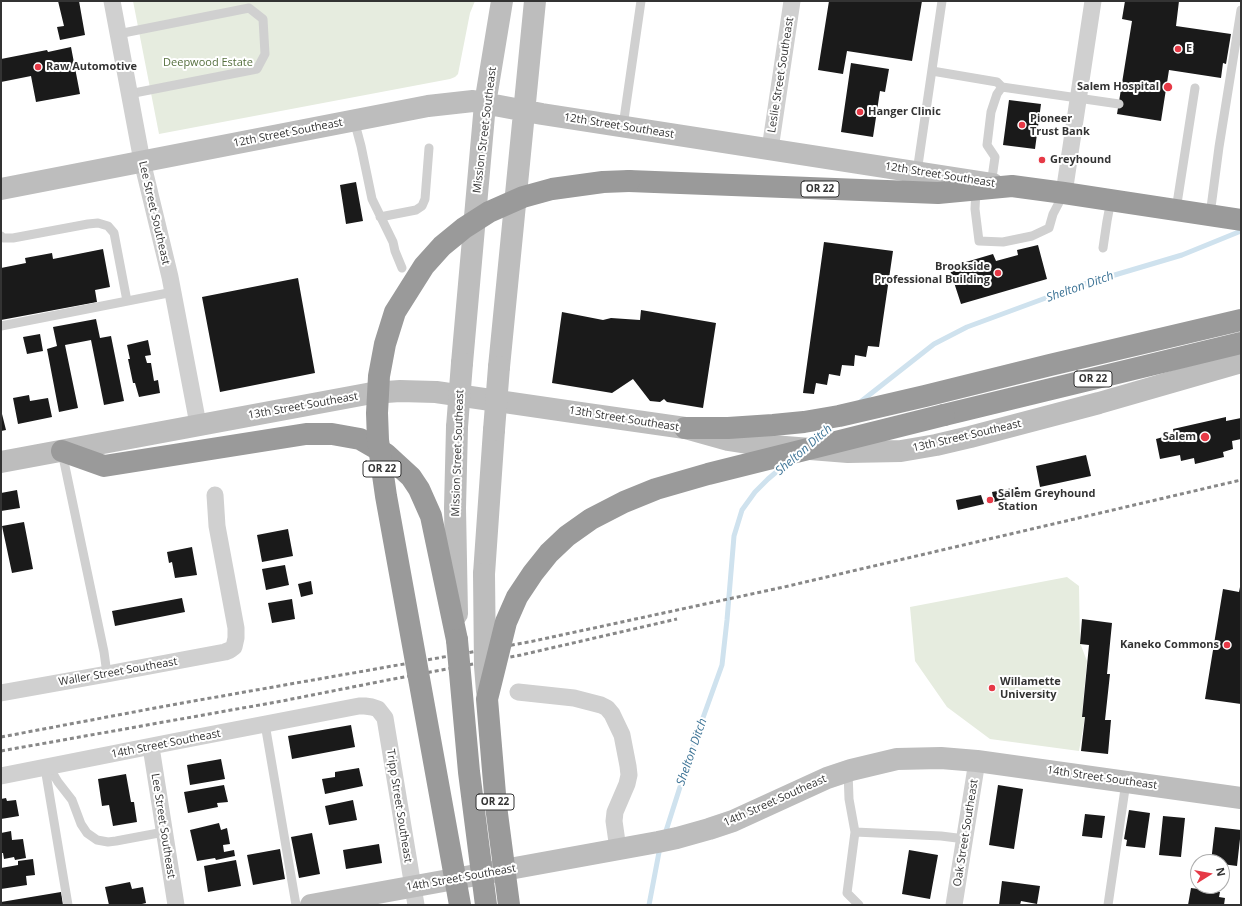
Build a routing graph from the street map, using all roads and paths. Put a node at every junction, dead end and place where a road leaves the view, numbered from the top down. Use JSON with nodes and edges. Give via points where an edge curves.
{"nodes":[{"id":1,"x":112,"y":1,"type":"edge"},
{"id":2,"x":502,"y":1,"type":"edge"},
{"id":3,"x":535,"y":1,"type":"edge"},
{"id":4,"x":641,"y":1,"type":"edge"},
{"id":5,"x":792,"y":1,"type":"edge"},
{"id":6,"x":942,"y":1,"type":"edge"},
{"id":7,"x":1093,"y":1,"type":"edge"},
{"id":8,"x":1241,"y":10,"type":"edge"},
{"id":9,"x":118,"y":34,"type":"junction"},
{"id":10,"x":932,"y":71,"type":"junction"},
{"id":11,"x":1002,"y":87,"type":"junction"},
{"id":12,"x":1195,"y":88,"type":"dead end"},
{"id":13,"x":129,"y":94,"type":"junction"},
{"id":14,"x":1078,"y":98,"type":"junction"},
{"id":15,"x":485,"y":104,"type":"junction"},
{"id":16,"x":1119,"y":104,"type":"dead end"},
{"id":17,"x":524,"y":110,"type":"junction"},
{"id":18,"x":354,"y":120,"type":"junction"},
{"id":19,"x":623,"y":126,"type":"junction"},
{"id":20,"x":429,"y":148,"type":"dead end"},
{"id":21,"x":770,"y":149,"type":"junction"},
{"id":22,"x":142,"y":161,"type":"junction"},
{"id":23,"x":917,"y":172,"type":"junction"},
{"id":24,"x":989,"y":186,"type":"junction"},
{"id":25,"x":1,"y":189,"type":"edge"},
{"id":26,"x":1064,"y":193,"type":"junction"},
{"id":27,"x":1111,"y":200,"type":"junction"},
{"id":28,"x":1176,"y":210,"type":"junction"},
{"id":29,"x":1213,"y":215,"type":"junction"},
{"id":30,"x":380,"y":217,"type":"junction"},
{"id":31,"x":1241,"y":220,"type":"edge"},
{"id":32,"x":1,"y":236,"type":"edge"},
{"id":33,"x":1102,"y":248,"type":"dead end"},
{"id":34,"x":402,"y":268,"type":"dead end"},
{"id":35,"x":173,"y":292,"type":"junction"},
{"id":36,"x":127,"y":301,"type":"junction"},
{"id":37,"x":1241,"y":320,"type":"edge"},
{"id":38,"x":1,"y":326,"type":"edge"},
{"id":39,"x":1241,"y":343,"type":"edge"},
{"id":40,"x":1241,"y":362,"type":"edge"},
{"id":41,"x":198,"y":424,"type":"junction"},
{"id":42,"x":685,"y":428,"type":"junction"},
{"id":43,"x":62,"y":451,"type":"junction"},
{"id":44,"x":1,"y":462,"type":"edge"},
{"id":45,"x":215,"y":495,"type":"dead end"},
{"id":46,"x":450,"y":578,"type":"junction"},
{"id":47,"x":107,"y":674,"type":"junction"},
{"id":48,"x":1,"y":692,"type":"edge"},
{"id":49,"x":518,"y":692,"type":"dead end"},
{"id":50,"x":487,"y":699,"type":"junction"},
{"id":51,"x":378,"y":709,"type":"joint"},
{"id":52,"x":265,"y":724,"type":"junction"},
{"id":53,"x":151,"y":747,"type":"junction"},
{"id":54,"x":977,"y":761,"type":"junction"},
{"id":55,"x":47,"y":767,"type":"junction"},
{"id":56,"x":848,"y":771,"type":"junction"},
{"id":57,"x":1,"y":776,"type":"edge"},
{"id":58,"x":1126,"y":782,"type":"junction"},
{"id":59,"x":1241,"y":798,"type":"edge"},
{"id":60,"x":164,"y":832,"type":"junction"},
{"id":61,"x":855,"y":832,"type":"junction"},
{"id":62,"x":965,"y":839,"type":"junction"},
{"id":63,"x":623,"y":848,"type":"junction"},
{"id":64,"x":414,"y":896,"type":"edge"},
{"id":65,"x":68,"y":905,"type":"edge"},
{"id":66,"x":176,"y":905,"type":"edge"},
{"id":67,"x":296,"y":905,"type":"edge"},
{"id":68,"x":311,"y":905,"type":"edge"},
{"id":69,"x":460,"y":905,"type":"edge"},
{"id":70,"x":486,"y":905,"type":"edge"},
{"id":71,"x":509,"y":905,"type":"edge"},
{"id":72,"x":859,"y":905,"type":"edge"},
{"id":73,"x":954,"y":905,"type":"edge"},
{"id":74,"x":1108,"y":905,"type":"edge"}],
"edges":[{"from":1,"to":9,"type":"street","name":"Lee Street Southeast"},
{"from":2,"to":15,"type":"main road","name":"Mission Street Southeast"},
{"from":3,"to":17,"type":"main road"},
{"from":4,"to":19,"type":"lane"},
{"from":5,"to":21,"type":"street","name":"Leslie Street Southeast"},
{"from":6,"to":10,"type":"lane"},
{"from":7,"to":14,"type":"street"},
{"from":8,"to":29,"type":"lane","via":[[1219,147]]},
{"from":9,"to":13,"type":"street","name":"Lee Street Southeast"},
{"from":9,"to":13,"type":"lane","via":[[249,8],[263,19],[266,54],[258,69]]},
{"from":10,"to":11,"type":"lane","via":[[997,82]]},
{"from":10,"to":23,"type":"lane"},
{"from":11,"to":14,"type":"lane"},
{"from":11,"to":24,"type":"lane","via":[[991,112],[987,145],[995,158]]},
{"from":12,"to":28,"type":"lane"},
{"from":13,"to":22,"type":"street","name":"Lee Street Southeast"},
{"from":14,"to":16,"type":"lane"},
{"from":14,"to":26,"type":"street"},
{"from":15,"to":17,"type":"main road","name":"12th Street Southeast"},
{"from":15,"to":18,"type":"main road","name":"12th Street Southeast","via":[[463,101]]},
{"from":15,"to":46,"type":"main road","name":"Mission Street Southeast","bridge":true,"via":[[457,427]]},
{"from":17,"to":19,"type":"main road","name":"12th Street Southeast"},
{"from":17,"to":50,"type":"main road","bridge":true,"via":[[499,367],[484,574]]},
{"from":18,"to":22,"type":"main road","name":"12th Street Southeast"},
{"from":18,"to":30,"type":"lane","via":[[372,199]]},
{"from":19,"to":21,"type":"main road","name":"12th Street Southeast"},
{"from":20,"to":30,"type":"lane","via":[[425,199],[422,206],[416,210]]},
{"from":21,"to":23,"type":"main road","name":"12th Street Southeast"},
{"from":22,"to":25,"type":"main road","name":"12th Street Southeast"},
{"from":22,"to":35,"type":"street","name":"Lee Street Southeast"},
{"from":23,"to":24,"type":"main road","name":"12th Street Southeast"},
{"from":24,"to":26,"type":"highway","name":"12th Street Southeast","number":"OR 22"},
{"from":24,"to":26,"type":"lane","via":[[975,210],[979,241],[1003,242],[1032,236],[1049,228]]},
{"from":24,"to":69,"type":"highway","number":"OR 22","bridge":true,"via":[[938,193],[629,181],[575,185],[523,197],[489,212],[442,246],[424,266],[395,312],[385,344],[376,413],[386,496]]},
{"from":26,"to":27,"type":"highway","name":"12th Street Southeast","number":"OR 22"},
{"from":27,"to":28,"type":"highway","name":"12th Street Southeast","number":"OR 22"},
{"from":27,"to":33,"type":"lane"},
{"from":28,"to":29,"type":"highway","name":"12th Street Southeast","number":"OR 22"},
{"from":29,"to":31,"type":"highway","name":"12th Street Southeast","number":"OR 22"},
{"from":30,"to":34,"type":"lane","via":[[393,242]]},
{"from":32,"to":36,"type":"lane","via":[[13,238],[98,223],[108,226],[114,233]]},
{"from":35,"to":36,"type":"lane"},
{"from":35,"to":41,"type":"street","name":"Lee Street Southeast"},
{"from":36,"to":38,"type":"lane"},
{"from":37,"to":42,"type":"highway","via":[[839,416],[773,425]]},
{"from":39,"to":50,"type":"highway","number":"OR 22","bridge":true,"via":[[701,476],[656,489],[624,502],[591,519],[567,536],[533,573],[517,597],[506,622]]},
{"from":40,"to":42,"type":"main road","name":"13th Street Southeast","bridge":true,"via":[[950,442],[901,451],[848,452],[770,447],[728,440]]},
{"from":41,"to":42,"type":"main road","name":"13th Street Southeast","via":[[372,393],[400,391],[436,392]]},
{"from":41,"to":43,"type":"main road","name":"13th Street Southeast"},
{"from":43,"to":44,"type":"main road","name":"13th Street Southeast"},
{"from":43,"to":46,"type":"highway","via":[[104,466],[306,434],[332,434],[360,439],[386,454],[411,477],[419,489],[431,516]]},
{"from":43,"to":47,"type":"lane"},
{"from":45,"to":47,"type":"street","name":"Waller Street Southeast","via":[[217,526],[236,628],[234,647],[225,652]]},
{"from":46,"to":70,"type":"highway","bridge":true,"via":[[469,772]]},
{"from":47,"to":48,"type":"street","name":"Waller Street Southeast"},
{"from":49,"to":63,"type":"street","via":[[574,698],[601,705],[612,714],[622,735],[629,775],[614,821]]},
{"from":50,"to":71,"type":"highway","number":"OR 22","bridge":true,"via":[[496,806]]},
{"from":51,"to":52,"type":"street","name":"14th Street Southeast","via":[[359,706]]},
{"from":51,"to":64,"type":"street","name":"Tripp Street Southeast","via":[[385,718]]},
{"from":52,"to":53,"type":"street","name":"14th Street Southeast"},
{"from":52,"to":67,"type":"lane"},
{"from":53,"to":55,"type":"street","name":"14th Street Southeast"},
{"from":53,"to":60,"type":"street","name":"Lee Street Southeast"},
{"from":54,"to":56,"type":"main road","name":"14th Street Southeast","via":[[941,758],[897,759]]},
{"from":54,"to":58,"type":"main road","name":"14th Street Southeast"},
{"from":54,"to":62,"type":"street","name":"Oak Street Southeast"},
{"from":55,"to":57,"type":"street","name":"14th Street Southeast"},
{"from":55,"to":60,"type":"lane","via":[[72,800],[87,833],[97,840],[108,842]]},
{"from":55,"to":65,"type":"lane"},
{"from":56,"to":61,"type":"lane","via":[[849,799]]},
{"from":56,"to":63,"type":"main road","name":"14th Street Southeast","via":[[821,780],[733,821],[691,834]]},
{"from":58,"to":59,"type":"main road","name":"14th Street Southeast"},
{"from":58,"to":74,"type":"lane"},
{"from":60,"to":66,"type":"street","name":"Lee Street Southeast"},
{"from":61,"to":62,"type":"lane"},
{"from":61,"to":72,"type":"lane","via":[[848,893]]},
{"from":62,"to":73,"type":"street","name":"Oak Street Southeast"},
{"from":63,"to":64,"type":"main road","name":"14th Street Southeast"},
{"from":64,"to":68,"type":"main road","name":"14th Street Southeast"}]}
